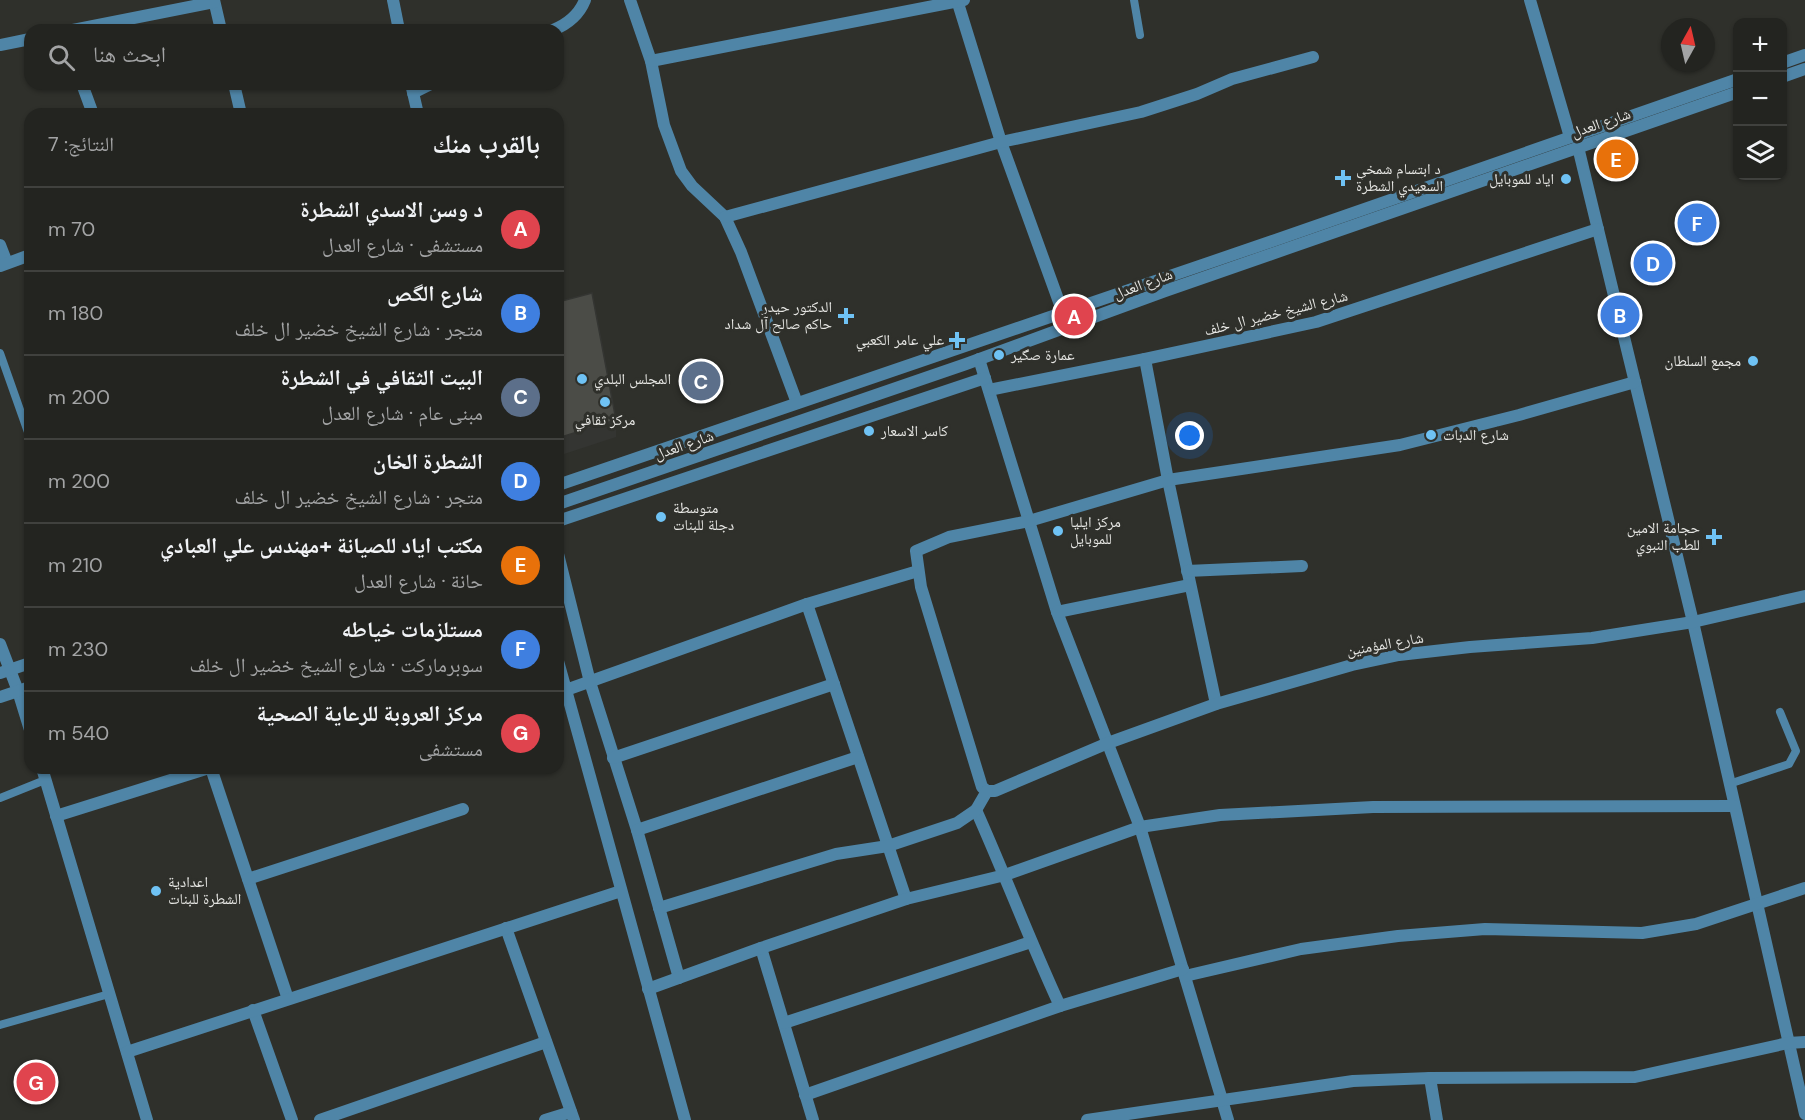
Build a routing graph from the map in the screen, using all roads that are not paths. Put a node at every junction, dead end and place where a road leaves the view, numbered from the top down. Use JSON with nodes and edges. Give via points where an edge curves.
{"nodes":[{"id":1,"x":393,"y":0,"type":"edge"},
{"id":2,"x":585,"y":0,"type":"edge"},
{"id":3,"x":630,"y":0,"type":"edge"},
{"id":4,"x":959,"y":0,"type":"edge"},
{"id":5,"x":1134,"y":0,"type":"edge"},
{"id":6,"x":1530,"y":0,"type":"edge"},
{"id":7,"x":214,"y":1,"type":"edge"},
{"id":8,"x":102,"y":24,"type":"edge"},
{"id":9,"x":220,"y":24,"type":"edge"},
{"id":10,"x":398,"y":24,"type":"edge"},
{"id":11,"x":564,"y":25,"type":"edge"},
{"id":12,"x":1140,"y":35,"type":"dead end"},
{"id":13,"x":24,"y":40,"type":"edge"},
{"id":14,"x":0,"y":45,"type":"edge"},
{"id":15,"x":1805,"y":55,"type":"edge"},
{"id":16,"x":1313,"y":57,"type":"dead end"},
{"id":17,"x":651,"y":61,"type":"junction"},
{"id":18,"x":1787,"y":61,"type":"edge"},
{"id":19,"x":1805,"y":69,"type":"edge"},
{"id":20,"x":1787,"y":74,"type":"edge"},
{"id":21,"x":1733,"y":81,"type":"edge"},
{"id":22,"x":84,"y":90,"type":"edge"},
{"id":23,"x":235,"y":90,"type":"edge"},
{"id":24,"x":412,"y":90,"type":"edge"},
{"id":25,"x":1733,"y":93,"type":"edge"},
{"id":26,"x":91,"y":108,"type":"edge"},
{"id":27,"x":240,"y":108,"type":"edge"},
{"id":28,"x":417,"y":108,"type":"edge"},
{"id":29,"x":1001,"y":142,"type":"junction"},
{"id":30,"x":1574,"y":142,"type":"junction"},
{"id":31,"x":725,"y":217,"type":"junction"},
{"id":32,"x":1598,"y":229,"type":"junction"},
{"id":33,"x":0,"y":245,"type":"edge"},
{"id":34,"x":24,"y":257,"type":"edge"},
{"id":35,"x":3,"y":265,"type":"edge"},
{"id":36,"x":1063,"y":313,"type":"junction"},
{"id":37,"x":0,"y":353,"type":"edge"},
{"id":38,"x":979,"y":359,"type":"junction"},
{"id":39,"x":1145,"y":359,"type":"junction"},
{"id":40,"x":1635,"y":382,"type":"junction"},
{"id":41,"x":987,"y":384,"type":"junction"},
{"id":42,"x":797,"y":403,"type":"junction"},
{"id":43,"x":24,"y":421,"type":"edge"},
{"id":44,"x":1168,"y":480,"type":"junction"},
{"id":45,"x":564,"y":483,"type":"edge"},
{"id":46,"x":564,"y":502,"type":"edge"},
{"id":47,"x":564,"y":519,"type":"edge"},
{"id":48,"x":1029,"y":521,"type":"junction"},
{"id":49,"x":1302,"y":566,"type":"dead end"},
{"id":50,"x":918,"y":571,"type":"junction"},
{"id":51,"x":1187,"y":571,"type":"junction"},
{"id":52,"x":564,"y":578,"type":"edge"},
{"id":53,"x":1190,"y":585,"type":"junction"},
{"id":54,"x":1805,"y":596,"type":"edge"},
{"id":55,"x":807,"y":604,"type":"junction"},
{"id":56,"x":1057,"y":612,"type":"junction"},
{"id":57,"x":1693,"y":622,"type":"junction"},
{"id":58,"x":0,"y":644,"type":"edge"},
{"id":59,"x":24,"y":665,"type":"edge"},
{"id":60,"x":5,"y":671,"type":"edge"},
{"id":61,"x":590,"y":682,"type":"junction"},
{"id":62,"x":564,"y":683,"type":"edge"},
{"id":63,"x":834,"y":684,"type":"junction"},
{"id":64,"x":24,"y":689,"type":"edge"},
{"id":65,"x":566,"y":690,"type":"junction"},
{"id":66,"x":0,"y":697,"type":"edge"},
{"id":67,"x":1216,"y":704,"type":"junction"},
{"id":68,"x":1780,"y":712,"type":"dead end"},
{"id":69,"x":1108,"y":743,"type":"junction"},
{"id":70,"x":858,"y":756,"type":"junction"},
{"id":71,"x":613,"y":758,"type":"junction"},
{"id":72,"x":44,"y":774,"type":"edge"},
{"id":73,"x":191,"y":774,"type":"edge"},
{"id":74,"x":212,"y":774,"type":"edge"},
{"id":75,"x":1730,"y":784,"type":"junction"},
{"id":76,"x":987,"y":791,"type":"junction"},
{"id":77,"x":0,"y":798,"type":"edge"},
{"id":78,"x":1734,"y":806,"type":"junction"},
{"id":79,"x":464,"y":809,"type":"dead end"},
{"id":80,"x":976,"y":810,"type":"junction"},
{"id":81,"x":56,"y":816,"type":"junction"},
{"id":82,"x":1140,"y":826,"type":"junction"},
{"id":83,"x":637,"y":830,"type":"junction"},
{"id":84,"x":888,"y":846,"type":"junction"},
{"id":85,"x":1005,"y":875,"type":"junction"},
{"id":86,"x":248,"y":879,"type":"junction"},
{"id":87,"x":1805,"y":888,"type":"edge"},
{"id":88,"x":621,"y":891,"type":"junction"},
{"id":89,"x":906,"y":899,"type":"junction"},
{"id":90,"x":1757,"y":904,"type":"junction"},
{"id":91,"x":659,"y":908,"type":"junction"},
{"id":92,"x":506,"y":928,"type":"junction"},
{"id":93,"x":1031,"y":942,"type":"junction"},
{"id":94,"x":761,"y":948,"type":"junction"},
{"id":95,"x":1184,"y":972,"type":"junction"},
{"id":96,"x":679,"y":978,"type":"junction"},
{"id":97,"x":648,"y":988,"type":"junction"},
{"id":98,"x":109,"y":994,"type":"junction"},
{"id":99,"x":288,"y":999,"type":"junction"},
{"id":100,"x":1060,"y":1006,"type":"junction"},
{"id":101,"x":253,"y":1011,"type":"junction"},
{"id":102,"x":784,"y":1023,"type":"junction"},
{"id":103,"x":0,"y":1025,"type":"edge"},
{"id":104,"x":546,"y":1042,"type":"junction"},
{"id":105,"x":1805,"y":1042,"type":"edge"},
{"id":106,"x":1788,"y":1043,"type":"junction"},
{"id":107,"x":127,"y":1052,"type":"junction"},
{"id":108,"x":1430,"y":1078,"type":"junction"},
{"id":109,"x":806,"y":1095,"type":"junction"},
{"id":110,"x":1222,"y":1099,"type":"junction"},
{"id":111,"x":1805,"y":1114,"type":"edge"},
{"id":112,"x":573,"y":1116,"type":"edge"},
{"id":113,"x":147,"y":1120,"type":"edge"},
{"id":114,"x":292,"y":1120,"type":"edge"},
{"id":115,"x":320,"y":1120,"type":"edge"},
{"id":116,"x":545,"y":1120,"type":"edge"},
{"id":117,"x":685,"y":1120,"type":"edge"},
{"id":118,"x":813,"y":1120,"type":"edge"},
{"id":119,"x":1087,"y":1120,"type":"edge"},
{"id":120,"x":1228,"y":1120,"type":"edge"},
{"id":121,"x":1437,"y":1120,"type":"edge"}],
"edges":[{"from":1,"to":10,"type":"street"},
{"from":2,"to":11,"type":"street"},
{"from":3,"to":17,"type":"street"},
{"from":4,"to":17,"type":"street"},
{"from":4,"to":29,"type":"street"},
{"from":5,"to":12,"type":"lane"},
{"from":6,"to":30,"type":"street"},
{"from":7,"to":8,"type":"street"},
{"from":7,"to":9,"type":"street"},
{"from":13,"to":14,"type":"street"},
{"from":15,"to":18,"type":"street"},
{"from":16,"to":29,"type":"street","via":[[1232,79],[1141,112]]},
{"from":17,"to":31,"type":"street","via":[[664,124],[681,171]]},
{"from":19,"to":20,"type":"street"},
{"from":21,"to":30,"type":"street","name":"شارع العدل"},
{"from":22,"to":26,"type":"street"},
{"from":23,"to":27,"type":"street"},
{"from":24,"to":28,"type":"street"},
{"from":25,"to":30,"type":"street","name":"شارع العدل"},
{"from":29,"to":31,"type":"street"},
{"from":29,"to":36,"type":"street"},
{"from":30,"to":32,"type":"street"},
{"from":30,"to":36,"type":"street","name":"شارع العدل"},
{"from":30,"to":38,"type":"street","name":"شارع العدل"},
{"from":31,"to":42,"type":"street"},
{"from":32,"to":39,"type":"street","name":"شارع الشيخ خضير ال خلف","via":[[1316,322]]},
{"from":32,"to":40,"type":"street"},
{"from":33,"to":35,"type":"street"},
{"from":34,"to":35,"type":"street"},
{"from":36,"to":42,"type":"street","name":"شارع العدل"},
{"from":37,"to":43,"type":"lane"},
{"from":38,"to":41,"type":"street"},
{"from":38,"to":46,"type":"street","name":"شارع العدل"},
{"from":39,"to":41,"type":"street","name":"شارع الشيخ خضير ال خلف"},
{"from":39,"to":44,"type":"street"},
{"from":40,"to":44,"type":"street","via":[[1401,445]]},
{"from":40,"to":57,"type":"street"},
{"from":41,"to":47,"type":"street","name":"شارع الشيخ خضير ال خلف"},
{"from":41,"to":48,"type":"street"},
{"from":42,"to":45,"type":"street","name":"شارع العدل"},
{"from":44,"to":48,"type":"street"},
{"from":44,"to":51,"type":"street"},
{"from":48,"to":50,"type":"street","via":[[949,537],[916,551]]},
{"from":48,"to":56,"type":"street"},
{"from":49,"to":51,"type":"street"},
{"from":50,"to":55,"type":"street"},
{"from":50,"to":76,"type":"street","via":[[982,787]]},
{"from":51,"to":53,"type":"street"},
{"from":52,"to":61,"type":"street"},
{"from":53,"to":56,"type":"street"},
{"from":53,"to":67,"type":"street"},
{"from":54,"to":57,"type":"street","name":"شارع المؤمنين"},
{"from":55,"to":61,"type":"street"},
{"from":55,"to":63,"type":"street"},
{"from":56,"to":69,"type":"street"},
{"from":57,"to":67,"type":"street","name":"شارع المؤمنين","via":[[1592,638],[1398,655],[1352,664]]},
{"from":57,"to":75,"type":"street"},
{"from":58,"to":60,"type":"street"},
{"from":59,"to":60,"type":"street"},
{"from":60,"to":64,"type":"street"},
{"from":61,"to":65,"type":"street"},
{"from":61,"to":71,"type":"street"},
{"from":62,"to":65,"type":"street"},
{"from":63,"to":70,"type":"street"},
{"from":63,"to":71,"type":"street"},
{"from":64,"to":66,"type":"street"},
{"from":65,"to":88,"type":"street"},
{"from":67,"to":69,"type":"street","name":"شارع المؤمنين"},
{"from":68,"to":75,"type":"lane","via":[[1796,751],[1789,764]]},
{"from":69,"to":76,"type":"street","name":"شارع المؤمنين"},
{"from":69,"to":82,"type":"street"},
{"from":70,"to":83,"type":"street"},
{"from":70,"to":84,"type":"street"},
{"from":71,"to":83,"type":"street"},
{"from":72,"to":77,"type":"lane"},
{"from":72,"to":81,"type":"street"},
{"from":73,"to":81,"type":"street"},
{"from":74,"to":86,"type":"street"},
{"from":75,"to":78,"type":"street"},
{"from":76,"to":80,"type":"street"},
{"from":78,"to":82,"type":"street","via":[[1373,807],[1220,815]]},
{"from":78,"to":90,"type":"street"},
{"from":79,"to":86,"type":"street"},
{"from":80,"to":84,"type":"street","via":[[957,823]]},
{"from":80,"to":85,"type":"street"},
{"from":81,"to":98,"type":"street"},
{"from":82,"to":85,"type":"street"},
{"from":82,"to":95,"type":"street"},
{"from":83,"to":91,"type":"street"},
{"from":84,"to":89,"type":"street"},
{"from":84,"to":91,"type":"street","via":[[836,854]]},
{"from":85,"to":89,"type":"street"},
{"from":85,"to":93,"type":"street"},
{"from":86,"to":99,"type":"street"},
{"from":87,"to":90,"type":"street"},
{"from":88,"to":92,"type":"street"},
{"from":88,"to":97,"type":"street"},
{"from":89,"to":94,"type":"street"},
{"from":90,"to":95,"type":"street","via":[[1696,924],[1642,933],[1485,929],[1398,936],[1301,949]]},
{"from":90,"to":106,"type":"street"},
{"from":91,"to":96,"type":"street"},
{"from":92,"to":99,"type":"street"},
{"from":92,"to":104,"type":"street"},
{"from":93,"to":100,"type":"street"},
{"from":93,"to":102,"type":"street"},
{"from":94,"to":96,"type":"street"},
{"from":94,"to":102,"type":"street"},
{"from":95,"to":100,"type":"street"},
{"from":95,"to":110,"type":"street"},
{"from":96,"to":97,"type":"street"},
{"from":97,"to":117,"type":"street"},
{"from":98,"to":103,"type":"lane"},
{"from":98,"to":107,"type":"street"},
{"from":99,"to":101,"type":"street"},
{"from":100,"to":109,"type":"street"},
{"from":101,"to":107,"type":"street"},
{"from":101,"to":114,"type":"street"},
{"from":102,"to":109,"type":"street"},
{"from":104,"to":112,"type":"street"},
{"from":104,"to":115,"type":"street"},
{"from":105,"to":106,"type":"street"},
{"from":106,"to":108,"type":"street","via":[[1635,1077]]},
{"from":106,"to":111,"type":"street"},
{"from":107,"to":113,"type":"street"},
{"from":108,"to":110,"type":"street","via":[[1353,1081]]},
{"from":108,"to":121,"type":"street"},
{"from":109,"to":118,"type":"street"},
{"from":110,"to":119,"type":"street"},
{"from":110,"to":120,"type":"street"},
{"from":112,"to":116,"type":"street"}]}
